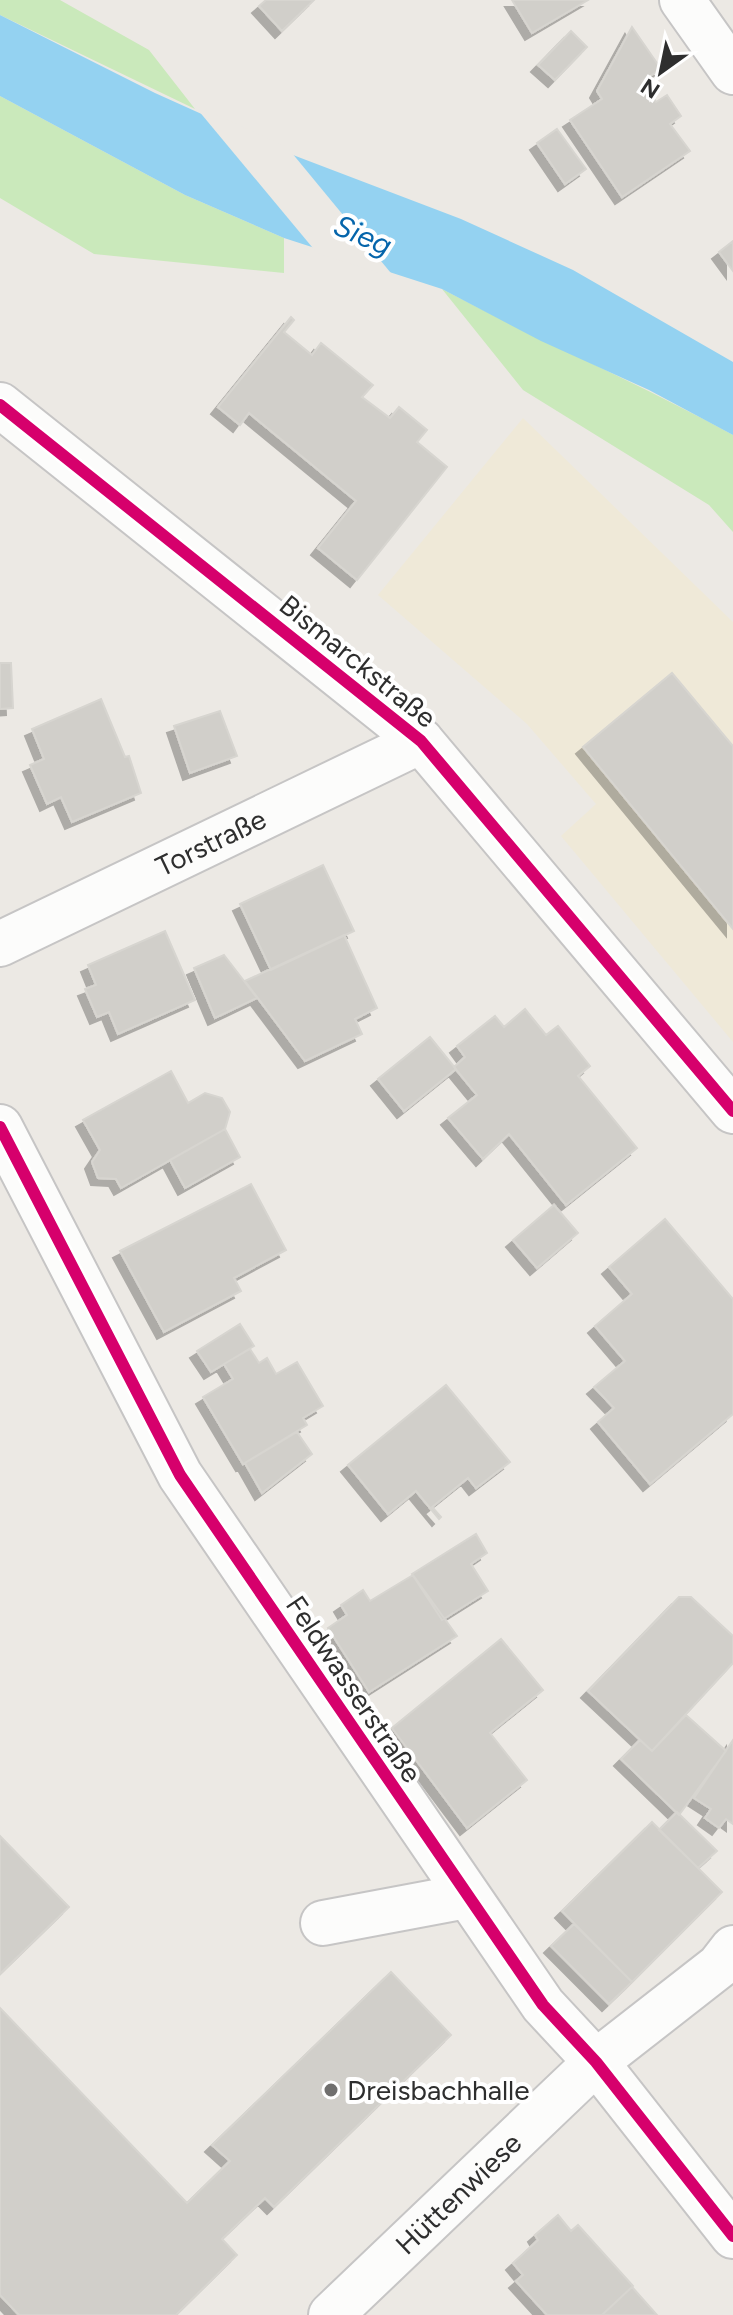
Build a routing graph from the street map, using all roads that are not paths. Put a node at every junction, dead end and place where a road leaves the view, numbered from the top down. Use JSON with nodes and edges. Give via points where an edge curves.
{"nodes":[{"id":1,"x":682,"y":0,"type":"edge"},
{"id":2,"x":733,"y":72,"type":"edge"},
{"id":3,"x":0,"y":405,"type":"edge"},
{"id":4,"x":421,"y":741,"type":"junction"},
{"id":5,"x":0,"y":944,"type":"edge"},
{"id":6,"x":733,"y":1111,"type":"edge"},
{"id":7,"x":0,"y":1127,"type":"edge"},
{"id":8,"x":467,"y":1896,"type":"junction"},
{"id":9,"x":323,"y":1923,"type":"dead end"},
{"id":10,"x":733,"y":1948,"type":"edge"},
{"id":11,"x":596,"y":2062,"type":"junction"},
{"id":12,"x":733,"y":2236,"type":"edge"},
{"id":13,"x":331,"y":2315,"type":"edge"}],
"edges":[{"from":1,"to":2,"type":"street"},
{"from":3,"to":4,"type":"street","name":"Bismarckstraße"},
{"from":4,"to":5,"type":"street","name":"Torstraße"},
{"from":4,"to":6,"type":"street","name":"Bismarckstraße"},
{"from":7,"to":8,"type":"street","name":"Feldwasserstraße","via":[[180,1475]]},
{"from":8,"to":9,"type":"street"},
{"from":8,"to":11,"type":"street","name":"Feldwasserstraße","via":[[543,2005]]},
{"from":10,"to":11,"type":"street","name":"Hüttenwiese","via":[[719,1966]]},
{"from":11,"to":12,"type":"street","name":"Feldwasserstraße"},
{"from":11,"to":13,"type":"street","name":"Hüttenwiese"}]}
